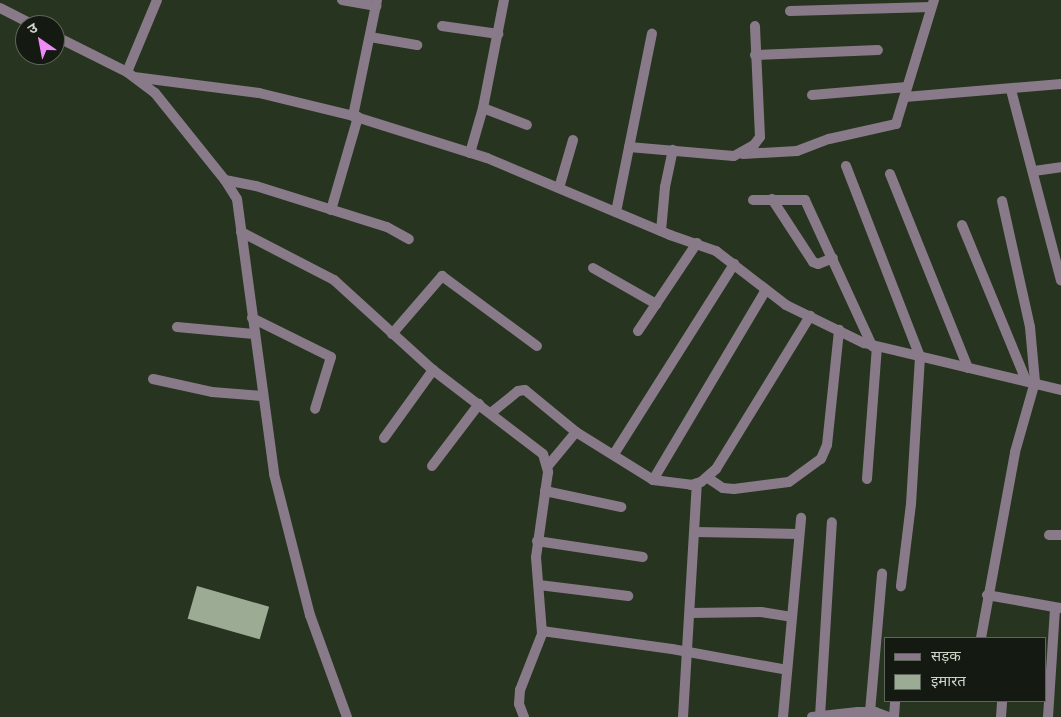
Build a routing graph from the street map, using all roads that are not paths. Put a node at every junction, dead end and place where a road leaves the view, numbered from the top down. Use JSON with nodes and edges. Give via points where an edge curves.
{"nodes":[{"id":1,"x":157,"y":0,"type":"edge"},
{"id":2,"x":342,"y":0,"type":"edge"},
{"id":3,"x":504,"y":0,"type":"edge"},
{"id":4,"x":377,"y":3,"type":"edge"},
{"id":5,"x":932,"y":3,"type":"edge"},
{"id":6,"x":0,"y":8,"type":"edge"},
{"id":7,"x":790,"y":11,"type":"dead end"},
{"id":8,"x":15,"y":16,"type":"edge"},
{"id":9,"x":442,"y":26,"type":"dead end"},
{"id":10,"x":755,"y":26,"type":"dead end"},
{"id":11,"x":498,"y":34,"type":"junction"},
{"id":12,"x":652,"y":34,"type":"dead end"},
{"id":13,"x":370,"y":36,"type":"junction"},
{"id":14,"x":65,"y":41,"type":"edge"},
{"id":15,"x":417,"y":45,"type":"dead end"},
{"id":16,"x":878,"y":50,"type":"dead end"},
{"id":17,"x":755,"y":55,"type":"junction"},
{"id":18,"x":131,"y":75,"type":"junction"},
{"id":19,"x":1061,"y":84,"type":"edge"},
{"id":20,"x":1011,"y":90,"type":"junction"},
{"id":21,"x":906,"y":92,"type":"junction"},
{"id":22,"x":812,"y":95,"type":"dead end"},
{"id":23,"x":483,"y":108,"type":"junction"},
{"id":24,"x":355,"y":116,"type":"junction"},
{"id":25,"x":527,"y":125,"type":"dead end"},
{"id":26,"x":573,"y":140,"type":"dead end"},
{"id":27,"x":629,"y":146,"type":"junction"},
{"id":28,"x":673,"y":150,"type":"junction"},
{"id":29,"x":470,"y":153,"type":"junction"},
{"id":30,"x":743,"y":154,"type":"junction"},
{"id":31,"x":846,"y":166,"type":"dead end"},
{"id":32,"x":1061,"y":167,"type":"edge"},
{"id":33,"x":1034,"y":171,"type":"junction"},
{"id":34,"x":890,"y":174,"type":"dead end"},
{"id":35,"x":225,"y":180,"type":"junction"},
{"id":36,"x":559,"y":188,"type":"junction"},
{"id":37,"x":772,"y":199,"type":"junction"},
{"id":38,"x":753,"y":200,"type":"dead end"},
{"id":39,"x":1002,"y":201,"type":"dead end"},
{"id":40,"x":331,"y":210,"type":"junction"},
{"id":41,"x":616,"y":212,"type":"junction"},
{"id":42,"x":962,"y":225,"type":"dead end"},
{"id":43,"x":661,"y":231,"type":"junction"},
{"id":44,"x":241,"y":232,"type":"junction"},
{"id":45,"x":409,"y":239,"type":"dead end"},
{"id":46,"x":697,"y":243,"type":"junction"},
{"id":47,"x":833,"y":258,"type":"junction"},
{"id":48,"x":734,"y":264,"type":"junction"},
{"id":49,"x":593,"y":268,"type":"dead end"},
{"id":50,"x":1061,"y":281,"type":"edge"},
{"id":51,"x":766,"y":290,"type":"junction"},
{"id":52,"x":656,"y":304,"type":"junction"},
{"id":53,"x":810,"y":316,"type":"junction"},
{"id":54,"x":252,"y":318,"type":"junction"},
{"id":55,"x":177,"y":327,"type":"dead end"},
{"id":56,"x":839,"y":330,"type":"junction"},
{"id":57,"x":638,"y":331,"type":"dead end"},
{"id":58,"x":254,"y":334,"type":"junction"},
{"id":59,"x":392,"y":334,"type":"junction"},
{"id":60,"x":537,"y":346,"type":"dead end"},
{"id":61,"x":875,"y":346,"type":"junction"},
{"id":62,"x":920,"y":358,"type":"junction"},
{"id":63,"x":968,"y":368,"type":"junction"},
{"id":64,"x":433,"y":370,"type":"junction"},
{"id":65,"x":153,"y":379,"type":"dead end"},
{"id":66,"x":1030,"y":381,"type":"junction"},
{"id":67,"x":1061,"y":390,"type":"edge"},
{"id":68,"x":262,"y":396,"type":"junction"},
{"id":69,"x":479,"y":404,"type":"junction"},
{"id":70,"x":315,"y":408,"type":"dead end"},
{"id":71,"x":491,"y":413,"type":"junction"},
{"id":72,"x":576,"y":432,"type":"junction"},
{"id":73,"x":384,"y":438,"type":"dead end"},
{"id":74,"x":614,"y":454,"type":"junction"},
{"id":75,"x":432,"y":466,"type":"dead end"},
{"id":76,"x":547,"y":467,"type":"junction"},
{"id":77,"x":708,"y":478,"type":"junction"},
{"id":78,"x":867,"y":479,"type":"dead end"},
{"id":79,"x":653,"y":480,"type":"junction"},
{"id":80,"x":697,"y":484,"type":"junction"},
{"id":81,"x":545,"y":491,"type":"junction"},
{"id":82,"x":622,"y":508,"type":"dead end"},
{"id":83,"x":801,"y":518,"type":"dead end"},
{"id":84,"x":832,"y":522,"type":"dead end"},
{"id":85,"x":696,"y":532,"type":"junction"},
{"id":86,"x":799,"y":534,"type":"junction"},
{"id":87,"x":1049,"y":535,"type":"dead end"},
{"id":88,"x":1061,"y":535,"type":"edge"},
{"id":89,"x":537,"y":541,"type":"junction"},
{"id":90,"x":643,"y":557,"type":"dead end"},
{"id":91,"x":882,"y":574,"type":"dead end"},
{"id":92,"x":539,"y":586,"type":"junction"},
{"id":93,"x":901,"y":586,"type":"dead end"},
{"id":94,"x":628,"y":596,"type":"dead end"},
{"id":95,"x":987,"y":596,"type":"junction"},
{"id":96,"x":1058,"y":608,"type":"edge"},
{"id":97,"x":690,"y":613,"type":"junction"},
{"id":98,"x":792,"y":617,"type":"junction"},
{"id":99,"x":542,"y":631,"type":"junction"},
{"id":100,"x":981,"y":637,"type":"edge"},
{"id":101,"x":687,"y":651,"type":"junction"},
{"id":102,"x":788,"y":670,"type":"junction"},
{"id":103,"x":895,"y":702,"type":"edge"},
{"id":104,"x":1002,"y":702,"type":"edge"},
{"id":105,"x":870,"y":712,"type":"junction"},
{"id":106,"x":347,"y":717,"type":"edge"},
{"id":107,"x":524,"y":717,"type":"edge"},
{"id":108,"x":683,"y":717,"type":"edge"},
{"id":109,"x":783,"y":717,"type":"edge"},
{"id":110,"x":816,"y":717,"type":"edge"},
{"id":111,"x":889,"y":717,"type":"edge"},
{"id":112,"x":894,"y":717,"type":"edge"},
{"id":113,"x":1001,"y":717,"type":"edge"},
{"id":114,"x":1048,"y":717,"type":"edge"}],
"edges":[{"from":1,"to":18,"type":"street"},
{"from":2,"to":4,"type":"street"},
{"from":3,"to":11,"type":"street"},
{"from":4,"to":13,"type":"street"},
{"from":5,"to":7,"type":"street"},
{"from":5,"to":21,"type":"street"},
{"from":6,"to":8,"type":"street"},
{"from":9,"to":11,"type":"street"},
{"from":10,"to":17,"type":"street"},
{"from":11,"to":23,"type":"street"},
{"from":12,"to":27,"type":"street"},
{"from":13,"to":15,"type":"street"},
{"from":13,"to":24,"type":"street"},
{"from":14,"to":18,"type":"street"},
{"from":16,"to":17,"type":"street"},
{"from":17,"to":30,"type":"street","via":[[760,137]]},
{"from":18,"to":24,"type":"street","via":[[245,90]]},
{"from":18,"to":35,"type":"street","via":[[165,104]]},
{"from":19,"to":20,"type":"street"},
{"from":20,"to":21,"type":"street"},
{"from":20,"to":33,"type":"street"},
{"from":21,"to":22,"type":"street"},
{"from":21,"to":30,"type":"street","via":[[899,121],[890,127],[836,138],[797,151]]},
{"from":23,"to":25,"type":"street"},
{"from":23,"to":29,"type":"street"},
{"from":24,"to":29,"type":"street"},
{"from":24,"to":40,"type":"street"},
{"from":26,"to":36,"type":"street"},
{"from":27,"to":28,"type":"street"},
{"from":27,"to":41,"type":"street"},
{"from":28,"to":30,"type":"street","via":[[734,156]]},
{"from":28,"to":43,"type":"street","via":[[664,193]]},
{"from":29,"to":36,"type":"street"},
{"from":31,"to":62,"type":"street"},
{"from":32,"to":33,"type":"street"},
{"from":33,"to":50,"type":"street"},
{"from":34,"to":63,"type":"street"},
{"from":35,"to":40,"type":"street"},
{"from":35,"to":44,"type":"street","via":[[236,199]]},
{"from":36,"to":41,"type":"street"},
{"from":37,"to":38,"type":"street"},
{"from":37,"to":47,"type":"street","via":[[813,262],[818,264]]},
{"from":37,"to":47,"type":"street","via":[[805,200]]},
{"from":39,"to":66,"type":"street","via":[[1030,327]]},
{"from":40,"to":45,"type":"street","via":[[387,227]]},
{"from":41,"to":43,"type":"street"},
{"from":42,"to":66,"type":"street"},
{"from":43,"to":46,"type":"street"},
{"from":44,"to":54,"type":"street"},
{"from":44,"to":59,"type":"street","via":[[334,280]]},
{"from":46,"to":48,"type":"street"},
{"from":46,"to":52,"type":"street"},
{"from":47,"to":61,"type":"street"},
{"from":48,"to":51,"type":"street"},
{"from":48,"to":74,"type":"street"},
{"from":49,"to":52,"type":"street"},
{"from":51,"to":53,"type":"street"},
{"from":51,"to":79,"type":"street"},
{"from":52,"to":57,"type":"street"},
{"from":53,"to":56,"type":"street"},
{"from":53,"to":77,"type":"street"},
{"from":54,"to":58,"type":"street"},
{"from":54,"to":70,"type":"street","via":[[331,357]]},
{"from":55,"to":58,"type":"street"},
{"from":56,"to":61,"type":"street"},
{"from":56,"to":77,"type":"street","via":[[828,445],[821,459],[790,482],[734,489],[723,488]]},
{"from":58,"to":68,"type":"street"},
{"from":59,"to":60,"type":"street","via":[[442,276]]},
{"from":59,"to":64,"type":"street"},
{"from":61,"to":62,"type":"street"},
{"from":61,"to":78,"type":"street"},
{"from":62,"to":63,"type":"street"},
{"from":62,"to":93,"type":"street","via":[[911,504]]},
{"from":63,"to":66,"type":"street"},
{"from":64,"to":69,"type":"street"},
{"from":64,"to":73,"type":"street"},
{"from":65,"to":68,"type":"street","via":[[212,392]]},
{"from":66,"to":67,"type":"street"},
{"from":66,"to":95,"type":"street"},
{"from":68,"to":106,"type":"street","via":[[274,474],[297,570]]},
{"from":69,"to":71,"type":"street"},
{"from":69,"to":75,"type":"street"},
{"from":71,"to":72,"type":"street","via":[[518,391],[525,390]]},
{"from":71,"to":76,"type":"street","via":[[533,445],[542,454]]},
{"from":72,"to":74,"type":"street"},
{"from":72,"to":76,"type":"street"},
{"from":74,"to":79,"type":"street"},
{"from":76,"to":81,"type":"street"},
{"from":77,"to":80,"type":"street"},
{"from":79,"to":80,"type":"street"},
{"from":80,"to":85,"type":"street"},
{"from":81,"to":82,"type":"street"},
{"from":81,"to":89,"type":"street"},
{"from":83,"to":86,"type":"street"},
{"from":84,"to":110,"type":"street"},
{"from":85,"to":86,"type":"street"},
{"from":85,"to":97,"type":"street"},
{"from":86,"to":98,"type":"street"},
{"from":87,"to":88,"type":"street"},
{"from":89,"to":90,"type":"street"},
{"from":89,"to":92,"type":"street"},
{"from":91,"to":105,"type":"street"},
{"from":92,"to":94,"type":"street"},
{"from":92,"to":99,"type":"street"},
{"from":95,"to":96,"type":"street"},
{"from":95,"to":100,"type":"street"},
{"from":96,"to":114,"type":"street"},
{"from":97,"to":98,"type":"street","via":[[761,612]]},
{"from":97,"to":101,"type":"street"},
{"from":98,"to":102,"type":"street"},
{"from":99,"to":101,"type":"street"},
{"from":99,"to":107,"type":"street","via":[[520,690],[519,704]]},
{"from":101,"to":102,"type":"street"},
{"from":101,"to":108,"type":"street"},
{"from":102,"to":109,"type":"street"},
{"from":103,"to":112,"type":"street"},
{"from":104,"to":113,"type":"street"},
{"from":105,"to":110,"type":"street"},
{"from":105,"to":111,"type":"street"}]}
